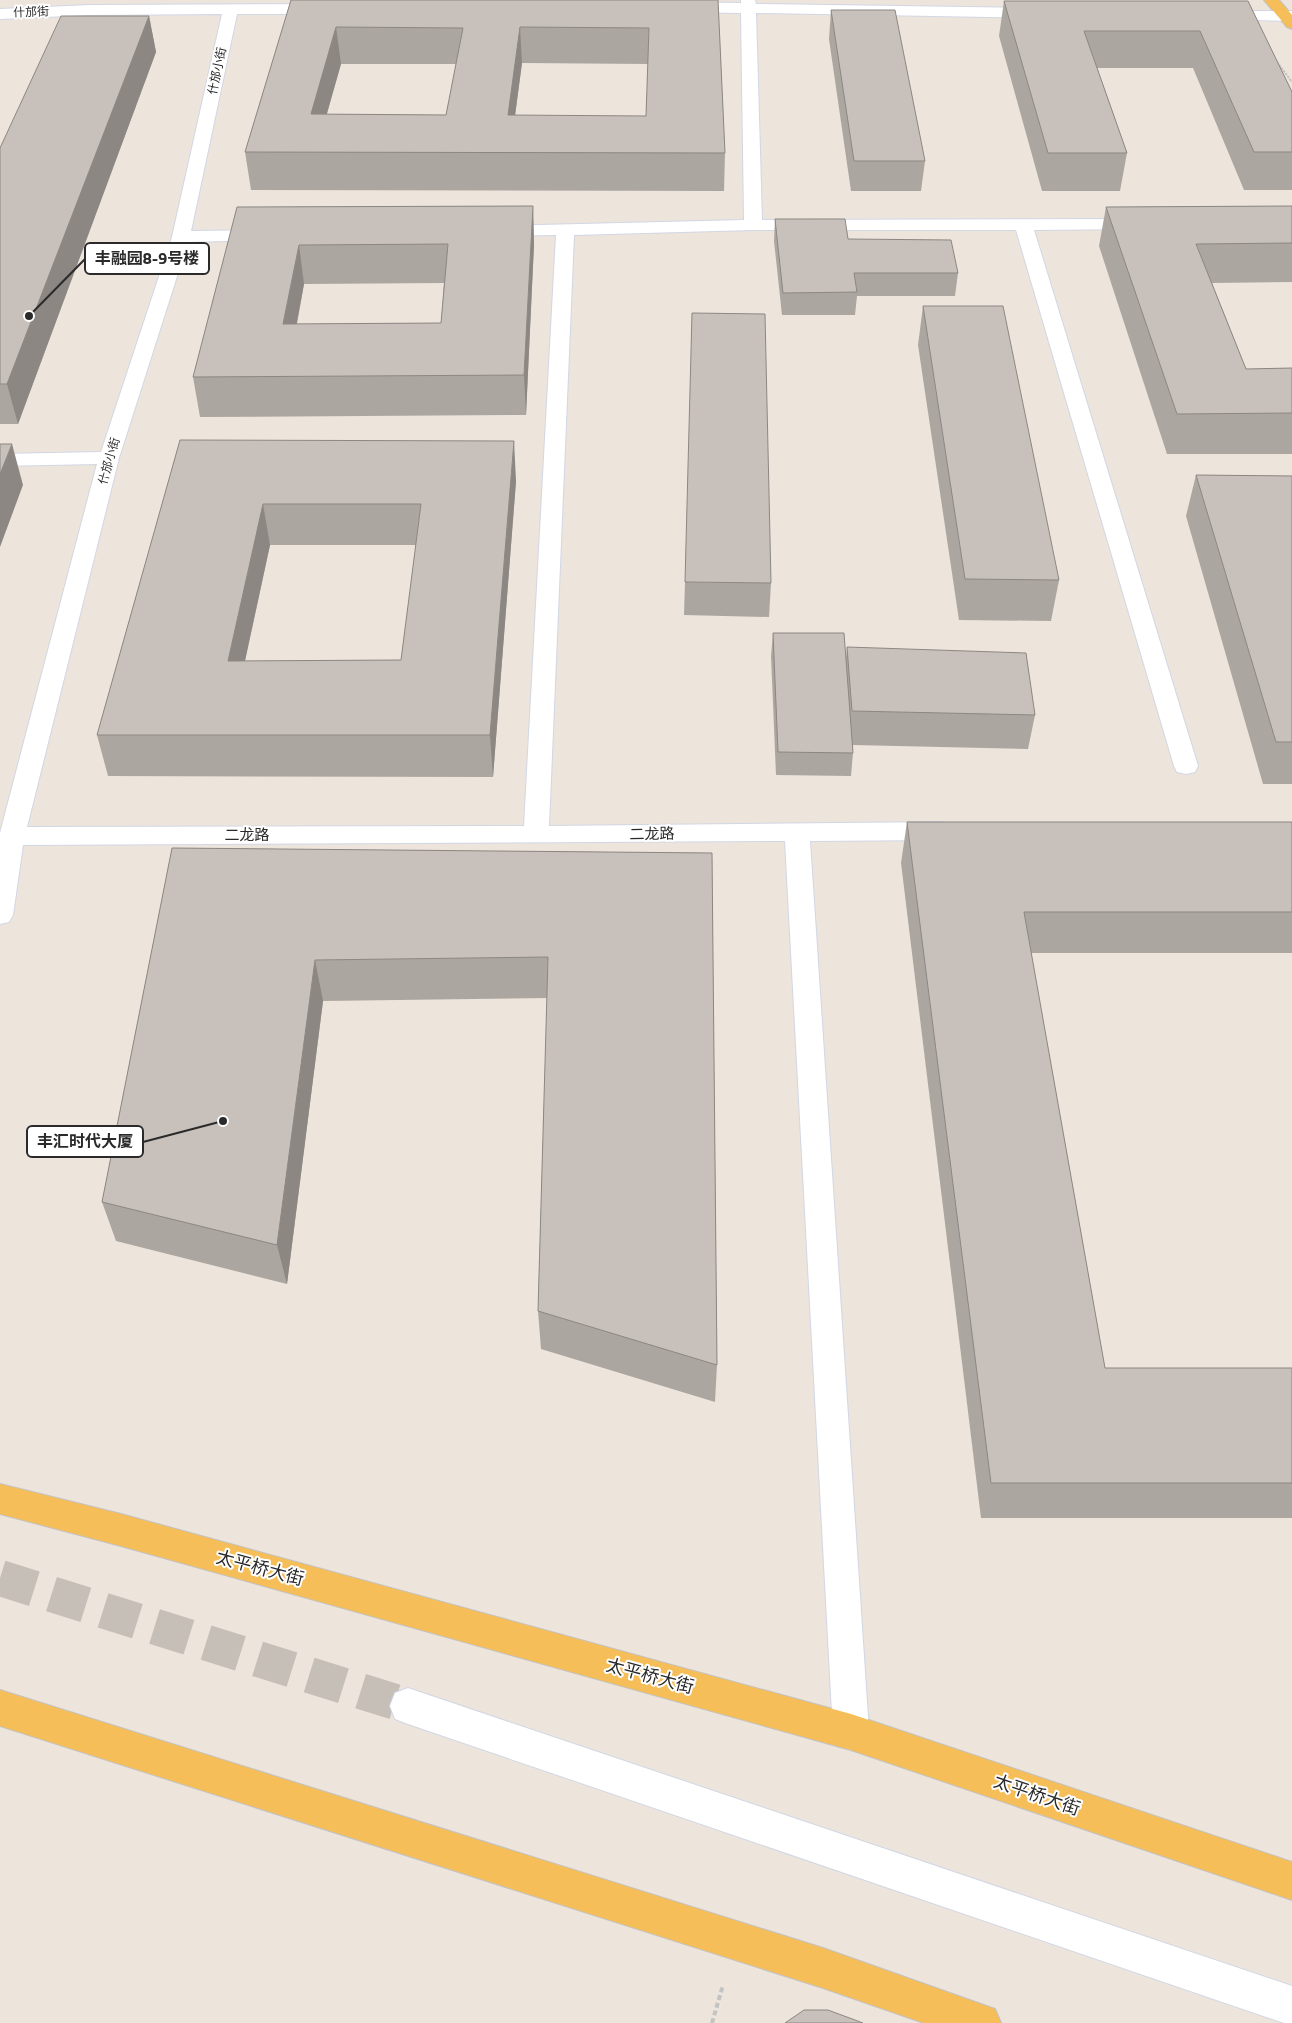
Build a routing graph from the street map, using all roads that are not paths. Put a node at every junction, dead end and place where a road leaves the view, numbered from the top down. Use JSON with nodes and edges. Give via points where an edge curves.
{"nodes":[{"id":1,"x":1271,"y":0,"type":"edge"},
{"id":2,"x":747,"y":4,"type":"edge"},
{"id":3,"x":93,"y":5,"type":"edge"},
{"id":4,"x":667,"y":8,"type":"edge"},
{"id":5,"x":340,"y":9,"type":"edge"},
{"id":6,"x":230,"y":10,"type":"junction"},
{"id":7,"x":1054,"y":13,"type":"edge"},
{"id":8,"x":0,"y":14,"type":"edge"},
{"id":9,"x":1202,"y":16,"type":"edge"},
{"id":10,"x":1290,"y":19,"type":"edge"},
{"id":11,"x":1153,"y":223,"type":"edge"},
{"id":12,"x":753,"y":225,"type":"junction"},
{"id":13,"x":1024,"y":225,"type":"junction"},
{"id":14,"x":566,"y":230,"type":"junction"},
{"id":15,"x":477,"y":231,"type":"edge"},
{"id":16,"x":280,"y":235,"type":"edge"},
{"id":17,"x":181,"y":237,"type":"junction"},
{"id":18,"x":109,"y":458,"type":"junction"},
{"id":19,"x":0,"y":460,"type":"edge"},
{"id":20,"x":1186,"y":766,"type":"dead end"},
{"id":21,"x":965,"y":830,"type":"edge"},
{"id":22,"x":797,"y":832,"type":"junction"},
{"id":23,"x":536,"y":835,"type":"junction"},
{"id":24,"x":12,"y":836,"type":"junction"},
{"id":25,"x":0,"y":915,"type":"edge"},
{"id":26,"x":0,"y":1499,"type":"edge"},
{"id":27,"x":408,"y":1706,"type":"tunnel mouth"},
{"id":28,"x":0,"y":1708,"type":"edge"},
{"id":29,"x":852,"y":1732,"type":"junction"},
{"id":30,"x":1292,"y":1881,"type":"edge"},
{"id":31,"x":1292,"y":2006,"type":"edge"},
{"id":32,"x":980,"y":2023,"type":"edge"}],
"edges":[{"from":1,"to":10,"type":"main road"},
{"from":2,"to":4,"type":"street"},
{"from":2,"to":7,"type":"street"},
{"from":2,"to":12,"type":"street"},
{"from":3,"to":6,"type":"street","name":"什邡街"},
{"from":3,"to":8,"type":"street","name":"什邡街"},
{"from":5,"to":6,"type":"street","name":"什邡街"},
{"from":6,"to":17,"type":"street","name":"什邡小街"},
{"from":9,"to":10,"type":"street"},
{"from":11,"to":13,"type":"street"},
{"from":12,"to":13,"type":"street"},
{"from":12,"to":14,"type":"street"},
{"from":13,"to":20,"type":"street"},
{"from":14,"to":15,"type":"street"},
{"from":14,"to":23,"type":"street"},
{"from":16,"to":17,"type":"street"},
{"from":17,"to":18,"type":"street","name":"什邡小街"},
{"from":18,"to":19,"type":"street"},
{"from":18,"to":24,"type":"street","name":"什邡小街"},
{"from":21,"to":22,"type":"street","name":"二龙路"},
{"from":22,"to":23,"type":"street","name":"二龙路"},
{"from":22,"to":29,"type":"street"},
{"from":23,"to":24,"type":"street","name":"二龙路"},
{"from":24,"to":25,"type":"street","name":"什邡小街"},
{"from":26,"to":29,"type":"main road","name":"太平桥大街"},
{"from":27,"to":31,"type":"street"},
{"from":28,"to":32,"type":"main road","via":[[823,1968]]},
{"from":29,"to":30,"type":"main road","name":"太平桥大街"}]}
